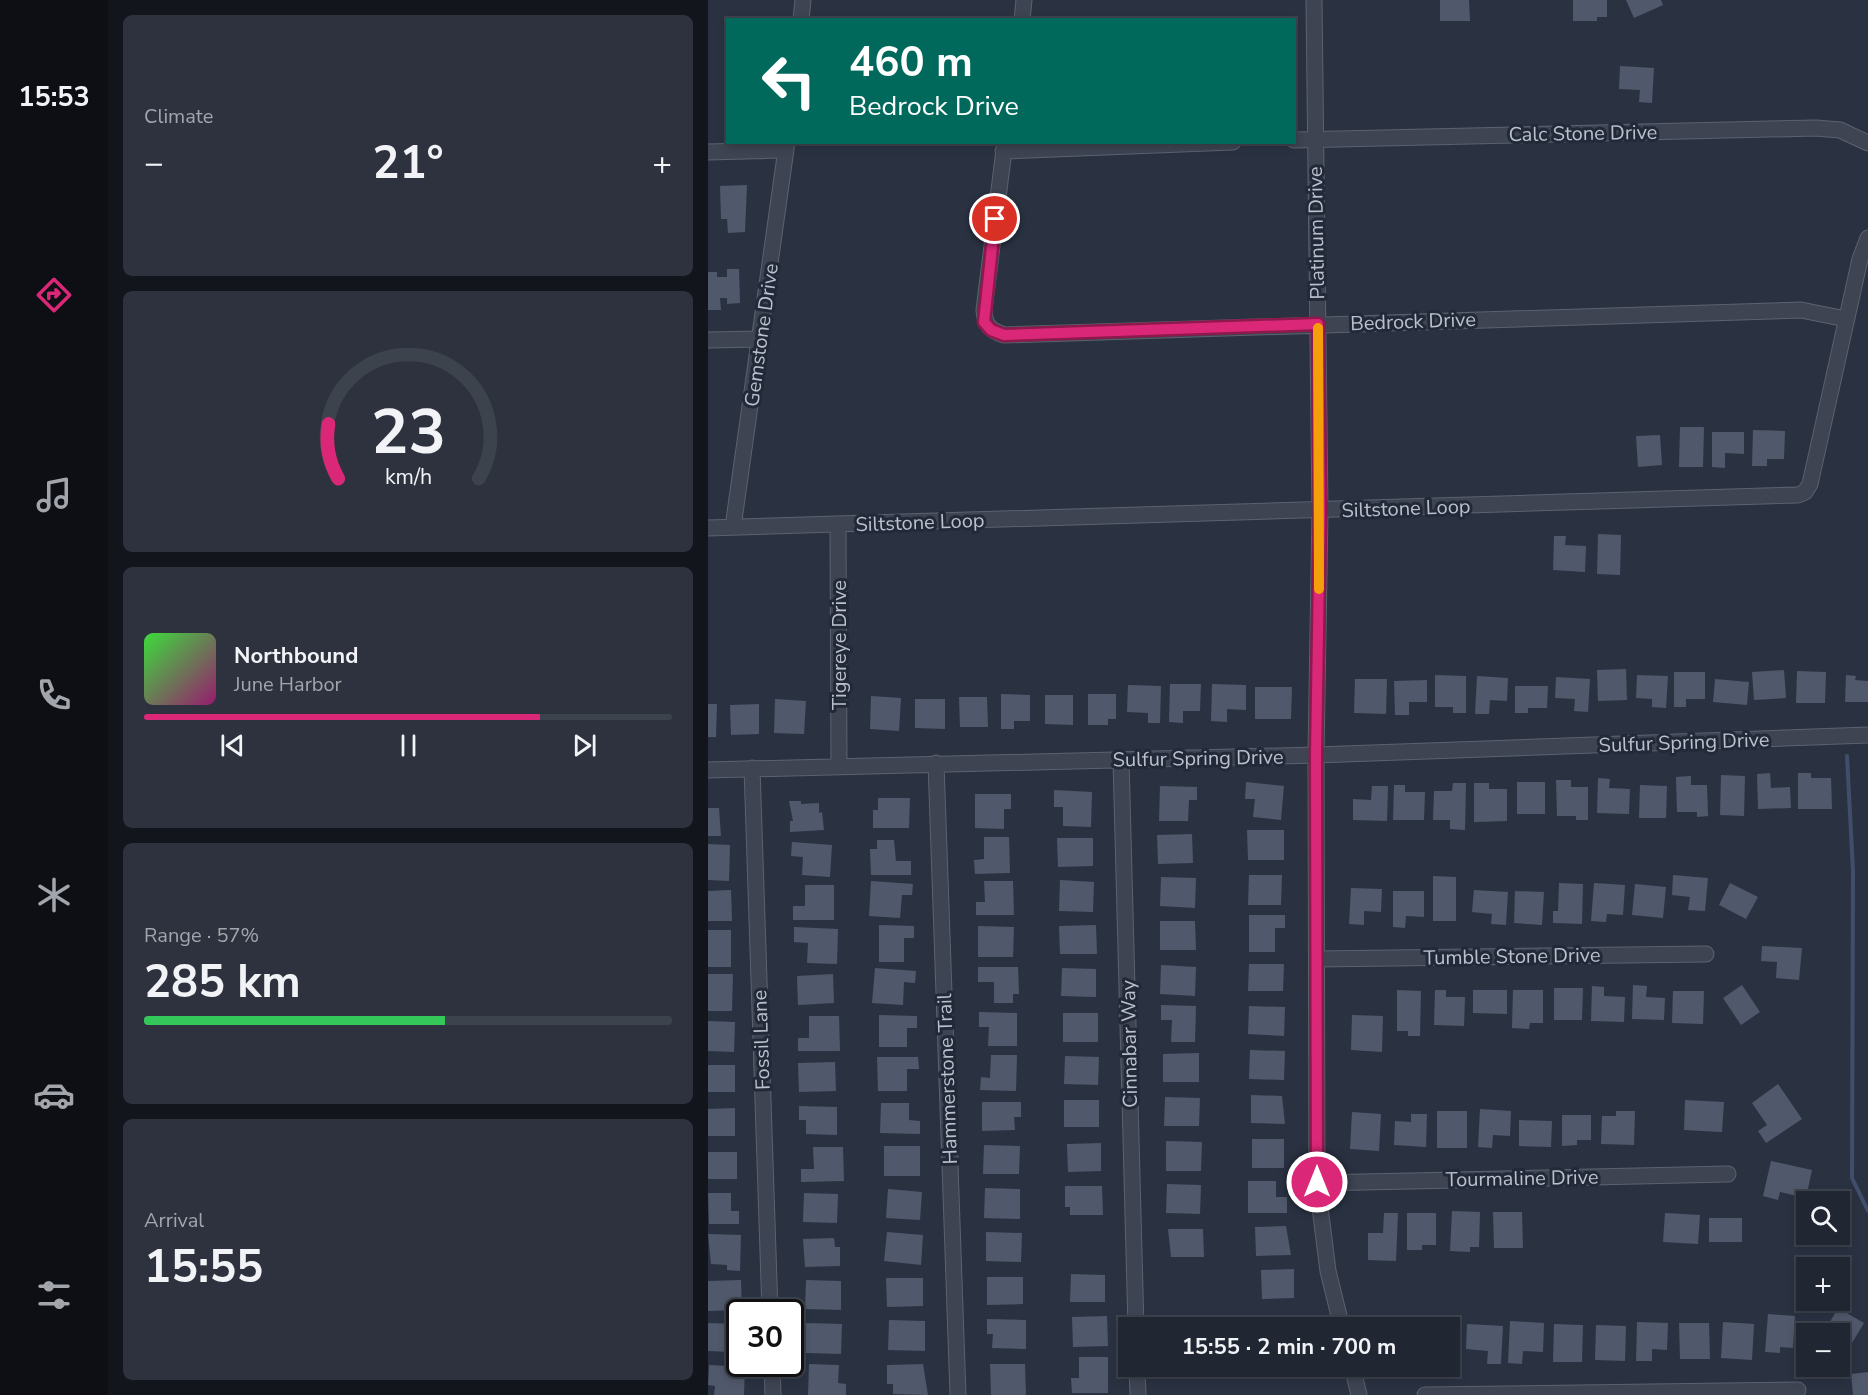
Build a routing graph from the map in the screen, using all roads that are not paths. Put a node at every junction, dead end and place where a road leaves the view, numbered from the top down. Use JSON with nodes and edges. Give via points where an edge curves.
{"nodes":[{"id":1,"x":803,"y":0,"type":"edge"},
{"id":2,"x":1024,"y":0,"type":"edge"},
{"id":3,"x":1314,"y":0,"type":"edge"},
{"id":4,"x":801,"y":18,"type":"edge"},
{"id":5,"x":1022,"y":18,"type":"edge"},
{"id":6,"x":1314,"y":139,"type":"junction"},
{"id":7,"x":1296,"y":140,"type":"edge"},
{"id":8,"x":1868,"y":143,"type":"edge"},
{"id":9,"x":1141,"y":144,"type":"edge"},
{"id":10,"x":786,"y":146,"type":"edge"},
{"id":11,"x":1004,"y":147,"type":"edge"},
{"id":12,"x":708,"y":152,"type":"edge"},
{"id":13,"x":1868,"y":238,"type":"edge"},
{"id":14,"x":1846,"y":319,"type":"junction"},
{"id":15,"x":1318,"y":324,"type":"junction"},
{"id":16,"x":760,"y":339,"type":"junction"},
{"id":17,"x":708,"y":340,"type":"edge"},
{"id":18,"x":1320,"y":511,"type":"junction"},
{"id":19,"x":838,"y":524,"type":"junction"},
{"id":20,"x":733,"y":527,"type":"junction"},
{"id":21,"x":708,"y":528,"type":"edge"},
{"id":22,"x":1868,"y":735,"type":"edge"},
{"id":23,"x":1316,"y":755,"type":"junction"},
{"id":24,"x":1121,"y":760,"type":"junction"},
{"id":25,"x":936,"y":764,"type":"junction"},
{"id":26,"x":839,"y":767,"type":"junction"},
{"id":27,"x":752,"y":768,"type":"junction"},
{"id":28,"x":708,"y":770,"type":"edge"},
{"id":29,"x":1706,"y":954,"type":"dead end"},
{"id":30,"x":1317,"y":959,"type":"junction"},
{"id":31,"x":1728,"y":1174,"type":"dead end"},
{"id":32,"x":1317,"y":1182,"type":"junction"},
{"id":33,"x":770,"y":1299,"type":"edge"},
{"id":34,"x":1136,"y":1317,"type":"edge"},
{"id":35,"x":1339,"y":1317,"type":"edge"},
{"id":36,"x":772,"y":1377,"type":"edge"},
{"id":37,"x":1137,"y":1377,"type":"edge"},
{"id":38,"x":1355,"y":1377,"type":"edge"},
{"id":39,"x":1798,"y":1390,"type":"dead end"},
{"id":40,"x":773,"y":1395,"type":"edge"},
{"id":41,"x":958,"y":1395,"type":"edge"},
{"id":42,"x":1138,"y":1395,"type":"edge"},
{"id":43,"x":1359,"y":1395,"type":"edge"},
{"id":44,"x":1425,"y":1395,"type":"edge"}],
"edges":[{"from":1,"to":4,"type":"street"},
{"from":2,"to":5,"type":"street"},
{"from":3,"to":6,"type":"street","name":"Platinum Drive"},
{"from":6,"to":7,"type":"street","name":"Calc Stone Drive"},
{"from":6,"to":8,"type":"street","name":"Calc Stone Drive","via":[[1807,128],[1840,130]]},
{"from":6,"to":15,"type":"street","name":"Platinum Drive"},
{"from":9,"to":11,"type":"street"},
{"from":10,"to":12,"type":"street"},
{"from":10,"to":16,"type":"street","name":"Gemstone Drive"},
{"from":11,"to":15,"type":"street","name":"Bedrock Drive","via":[[984,310],[984,322],[991,330],[1004,335]]},
{"from":13,"to":14,"type":"street","name":"Siltstone Loop"},
{"from":14,"to":15,"type":"street","name":"Bedrock Drive","via":[[1801,310]]},
{"from":14,"to":18,"type":"street","name":"Siltstone Loop","via":[[1810,484],[1798,495]]},
{"from":15,"to":18,"type":"street","name":"Platinum Drive"},
{"from":16,"to":17,"type":"street"},
{"from":16,"to":20,"type":"street","name":"Gemstone Drive"},
{"from":18,"to":19,"type":"street","name":"Siltstone Loop"},
{"from":18,"to":23,"type":"street","name":"Platinum Drive"},
{"from":19,"to":20,"type":"street","name":"Siltstone Loop"},
{"from":19,"to":26,"type":"street","name":"Tigereye Drive"},
{"from":20,"to":21,"type":"street","name":"Siltstone Loop"},
{"from":22,"to":23,"type":"street","name":"Sulfur Spring Drive"},
{"from":23,"to":24,"type":"street","name":"Sulfur Spring Drive"},
{"from":23,"to":30,"type":"street","name":"Platinum Drive"},
{"from":24,"to":25,"type":"street","name":"Sulfur Spring Drive"},
{"from":24,"to":34,"type":"street","name":"Cinnabar Way"},
{"from":25,"to":26,"type":"street","name":"Sulfur Spring Drive"},
{"from":25,"to":41,"type":"street","name":"Hammerstone Trail"},
{"from":26,"to":27,"type":"street","name":"Sulfur Spring Drive"},
{"from":27,"to":28,"type":"street","name":"Sulfur Spring Drive"},
{"from":27,"to":33,"type":"street","name":"Fossil Lane"},
{"from":29,"to":30,"type":"street","name":"Tumble Stone Drive"},
{"from":30,"to":32,"type":"street","name":"Platinum Drive"},
{"from":31,"to":32,"type":"street","name":"Tourmaline Drive"},
{"from":32,"to":35,"type":"street","name":"Platinum Drive","via":[[1328,1271]]},
{"from":36,"to":40,"type":"street"},
{"from":37,"to":42,"type":"street"},
{"from":38,"to":43,"type":"street"},
{"from":39,"to":44,"type":"street"}]}
